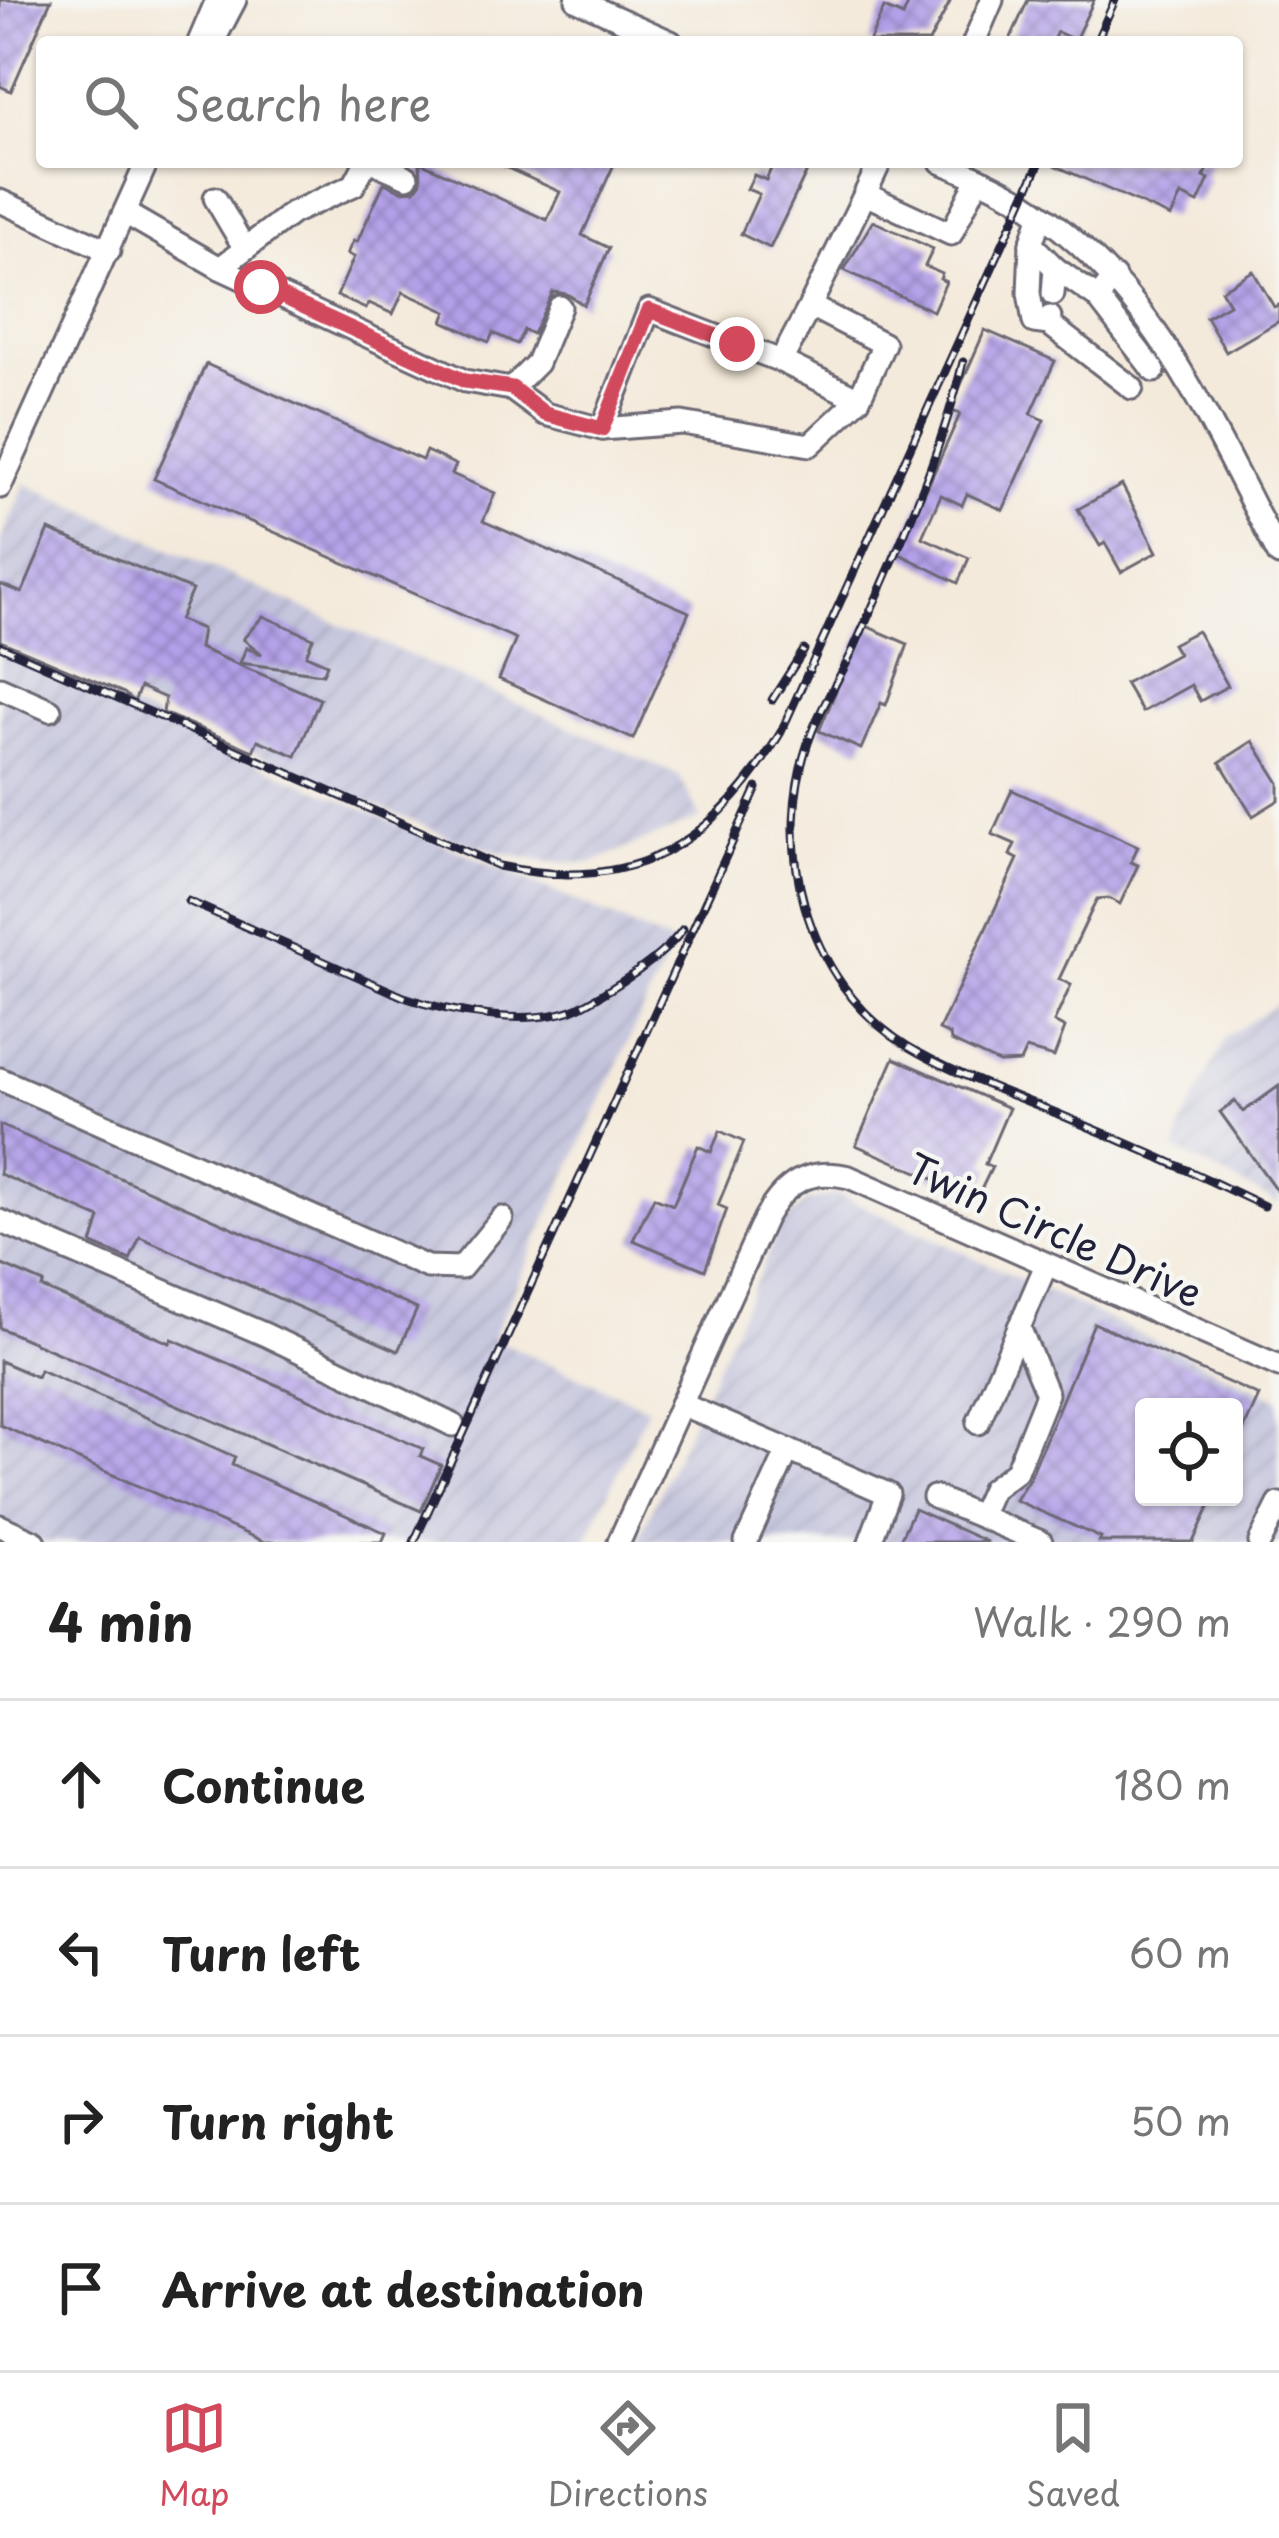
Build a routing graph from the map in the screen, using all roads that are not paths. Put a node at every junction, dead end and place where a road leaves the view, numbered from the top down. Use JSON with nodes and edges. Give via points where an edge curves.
{"nodes":[{"id":1,"x":217,"y":0,"type":"edge"},
{"id":2,"x":236,"y":0,"type":"edge"},
{"id":3,"x":577,"y":0,"type":"edge"},
{"id":4,"x":992,"y":0,"type":"edge"},
{"id":5,"x":202,"y":36,"type":"edge"},
{"id":6,"x":216,"y":36,"type":"edge"},
{"id":7,"x":658,"y":36,"type":"edge"},
{"id":8,"x":977,"y":36,"type":"edge"},
{"id":9,"x":144,"y":168,"type":"edge"},
{"id":10,"x":366,"y":168,"type":"edge"},
{"id":11,"x":385,"y":168,"type":"edge"},
{"id":12,"x":877,"y":168,"type":"edge"},
{"id":13,"x":954,"y":168,"type":"edge"},
{"id":14,"x":407,"y":177,"type":"dead end"},
{"id":15,"x":978,"y":179,"type":"junction"},
{"id":16,"x":865,"y":194,"type":"junction"},
{"id":17,"x":215,"y":198,"type":"dead end"},
{"id":18,"x":0,"y":201,"type":"edge"},
{"id":19,"x":125,"y":213,"type":"junction"},
{"id":20,"x":1042,"y":215,"type":"junction"},
{"id":21,"x":1031,"y":244,"type":"junction"},
{"id":22,"x":245,"y":249,"type":"junction"},
{"id":23,"x":109,"y":250,"type":"junction"},
{"id":24,"x":220,"y":268,"type":"junction"},
{"id":25,"x":1055,"y":268,"type":"junction"},
{"id":26,"x":1114,"y":278,"type":"junction"},
{"id":27,"x":1098,"y":298,"type":"junction"},
{"id":28,"x":810,"y":306,"type":"junction"},
{"id":29,"x":560,"y":308,"type":"dead end"},
{"id":30,"x":1050,"y":312,"type":"junction"},
{"id":31,"x":781,"y":361,"type":"junction"},
{"id":32,"x":1154,"y":371,"type":"dead end"},
{"id":33,"x":512,"y":388,"type":"junction"},
{"id":34,"x":1132,"y":388,"type":"dead end"},
{"id":35,"x":859,"y":399,"type":"junction"},
{"id":36,"x":602,"y":429,"type":"junction"},
{"id":37,"x":0,"y":487,"type":"edge"},
{"id":38,"x":1279,"y":555,"type":"edge"},
{"id":39,"x":0,"y":688,"type":"edge"},
{"id":40,"x":50,"y":710,"type":"dead end"},
{"id":41,"x":0,"y":1079,"type":"edge"},
{"id":42,"x":502,"y":1217,"type":"dead end"},
{"id":43,"x":0,"y":1221,"type":"edge"},
{"id":44,"x":1046,"y":1265,"type":"junction"},
{"id":45,"x":1018,"y":1327,"type":"junction"},
{"id":46,"x":1279,"y":1366,"type":"edge"},
{"id":47,"x":681,"y":1404,"type":"junction"},
{"id":48,"x":978,"y":1424,"type":"dead end"},
{"id":49,"x":453,"y":1425,"type":"dead end"},
{"id":50,"x":788,"y":1450,"type":"junction"},
{"id":51,"x":934,"y":1497,"type":"dead end"},
{"id":52,"x":1279,"y":1504,"type":"edge"},
{"id":53,"x":980,"y":1516,"type":"junction"},
{"id":54,"x":0,"y":1526,"type":"edge"},
{"id":55,"x":35,"y":1542,"type":"edge"},
{"id":56,"x":619,"y":1542,"type":"edge"},
{"id":57,"x":746,"y":1542,"type":"edge"},
{"id":58,"x":870,"y":1542,"type":"edge"},
{"id":59,"x":1041,"y":1542,"type":"edge"},
{"id":60,"x":1260,"y":1542,"type":"edge"}],
"edges":[{"from":1,"to":5,"type":"street"},
{"from":2,"to":6,"type":"street"},
{"from":3,"to":7,"type":"street"},
{"from":4,"to":8,"type":"street"},
{"from":9,"to":19,"type":"street"},
{"from":10,"to":22,"type":"street","via":[[354,185],[292,212]]},
{"from":11,"to":14,"type":"street"},
{"from":12,"to":16,"type":"street"},
{"from":13,"to":15,"type":"street"},
{"from":15,"to":16,"type":"street","via":[[951,234]]},
{"from":15,"to":20,"type":"street"},
{"from":16,"to":28,"type":"street"},
{"from":17,"to":22,"type":"street"},
{"from":18,"to":23,"type":"street"},
{"from":19,"to":23,"type":"street"},
{"from":19,"to":24,"type":"street"},
{"from":20,"to":21,"type":"street"},
{"from":20,"to":26,"type":"street"},
{"from":21,"to":25,"type":"street"},
{"from":21,"to":30,"type":"street","via":[[1034,322]]},
{"from":22,"to":24,"type":"street"},
{"from":23,"to":37,"type":"street"},
{"from":24,"to":33,"type":"street","via":[[465,381]]},
{"from":25,"to":27,"type":"street"},
{"from":25,"to":30,"type":"street"},
{"from":26,"to":27,"type":"street"},
{"from":26,"to":38,"type":"street","via":[[1157,329]]},
{"from":27,"to":32,"type":"street"},
{"from":28,"to":31,"type":"street"},
{"from":28,"to":35,"type":"street","via":[[884,344]]},
{"from":29,"to":33,"type":"street","via":[[537,363]]},
{"from":30,"to":34,"type":"street"},
{"from":31,"to":35,"type":"street"},
{"from":31,"to":36,"type":"street","via":[[649,310]]},
{"from":33,"to":36,"type":"street","via":[[545,414]]},
{"from":35,"to":36,"type":"street","via":[[810,445],[682,424]]},
{"from":39,"to":40,"type":"street"},
{"from":41,"to":42,"type":"street","via":[[427,1267],[461,1268]]},
{"from":43,"to":49,"type":"street"},
{"from":44,"to":45,"type":"street"},
{"from":44,"to":46,"type":"street","name":"Twin Circle Drive"},
{"from":44,"to":47,"type":"street","name":"Twin Circle Drive","via":[[849,1177],[800,1179],[779,1193],[765,1218]]},
{"from":45,"to":48,"type":"street"},
{"from":45,"to":53,"type":"street","via":[[1047,1394],[1016,1471],[992,1489]]},
{"from":47,"to":50,"type":"street"},
{"from":47,"to":56,"type":"street"},
{"from":50,"to":57,"type":"street"},
{"from":50,"to":58,"type":"street","via":[[888,1494]]},
{"from":51,"to":53,"type":"street"},
{"from":52,"to":60,"type":"street"},
{"from":53,"to":59,"type":"street"},
{"from":54,"to":55,"type":"street"}]}
